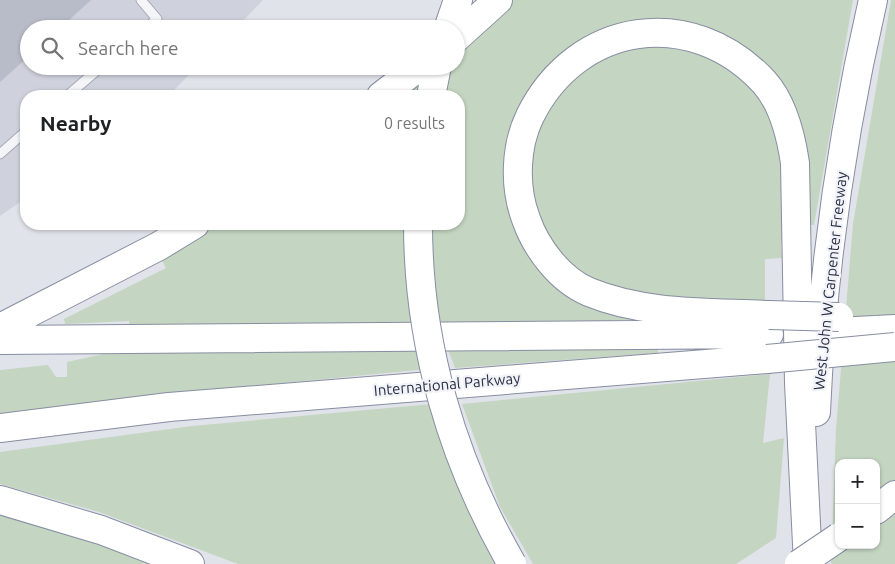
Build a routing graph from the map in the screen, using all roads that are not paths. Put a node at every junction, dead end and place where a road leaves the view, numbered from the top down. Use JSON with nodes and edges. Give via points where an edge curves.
{"nodes":[{"id":1,"x":141,"y":0,"type":"edge"},
{"id":2,"x":458,"y":0,"type":"edge"},
{"id":3,"x":498,"y":0,"type":"edge"},
{"id":4,"x":873,"y":0,"type":"edge"},
{"id":5,"x":155,"y":20,"type":"edge"},
{"id":6,"x":451,"y":20,"type":"edge"},
{"id":7,"x":465,"y":30,"type":"edge"},
{"id":8,"x":92,"y":75,"type":"edge"},
{"id":9,"x":408,"y":75,"type":"edge"},
{"id":10,"x":435,"y":75,"type":"edge"},
{"id":11,"x":74,"y":90,"type":"edge"},
{"id":12,"x":389,"y":90,"type":"edge"},
{"id":13,"x":432,"y":90,"type":"edge"},
{"id":14,"x":20,"y":137,"type":"edge"},
{"id":15,"x":0,"y":154,"type":"edge"},
{"id":16,"x":185,"y":230,"type":"edge"},
{"id":17,"x":418,"y":230,"type":"edge"},
{"id":18,"x":895,"y":320,"type":"edge"},
{"id":19,"x":0,"y":328,"type":"edge"},
{"id":20,"x":895,"y":329,"type":"edge"},
{"id":21,"x":768,"y":336,"type":"junction"},
{"id":22,"x":0,"y":340,"type":"edge"},
{"id":23,"x":895,"y":348,"type":"edge"},
{"id":24,"x":0,"y":428,"type":"edge"},
{"id":25,"x":895,"y":495,"type":"edge"},
{"id":26,"x":0,"y":500,"type":"edge"},
{"id":27,"x":880,"y":507,"type":"edge"},
{"id":28,"x":835,"y":540,"type":"edge"},
{"id":29,"x":190,"y":564,"type":"edge"},
{"id":30,"x":512,"y":564,"type":"edge"},
{"id":31,"x":799,"y":564,"type":"edge"},
{"id":32,"x":808,"y":564,"type":"edge"},
{"id":33,"x":813,"y":564,"type":"edge"}],
"edges":[{"from":1,"to":5,"type":"lane","via":[[157,18]]},
{"from":2,"to":6,"type":"highway"},
{"from":3,"to":7,"type":"highway"},
{"from":4,"to":33,"type":"highway","name":"West John W Carpenter Freeway","via":[[847,136],[825,294],[817,400]]},
{"from":8,"to":11,"type":"lane"},
{"from":9,"to":12,"type":"highway"},
{"from":10,"to":13,"type":"highway"},
{"from":14,"to":15,"type":"lane"},
{"from":16,"to":19,"type":"highway"},
{"from":17,"to":30,"type":"highway","bridge":true,"via":[[420,289],[434,370],[452,434],[473,489]]},
{"from":18,"to":21,"type":"highway","bridge":true},
{"from":20,"to":21,"type":"highway"},
{"from":21,"to":22,"type":"highway"},
{"from":21,"to":23,"type":"highway","name":"International Parkway","bridge":true},
{"from":21,"to":24,"type":"highway","name":"International Parkway"},
{"from":21,"to":32,"type":"highway","via":[[622,304],[586,291],[564,276],[547,257],[532,235],[521,206],[519,150],[525,126],[539,98],[571,62],[594,47],[617,38],[643,32],[672,33],[697,39],[742,62],[765,83],[780,109],[791,137],[795,163]]},
{"from":25,"to":27,"type":"highway"},
{"from":26,"to":29,"type":"highway","via":[[101,530]]},
{"from":28,"to":31,"type":"highway","bridge":true}]}
